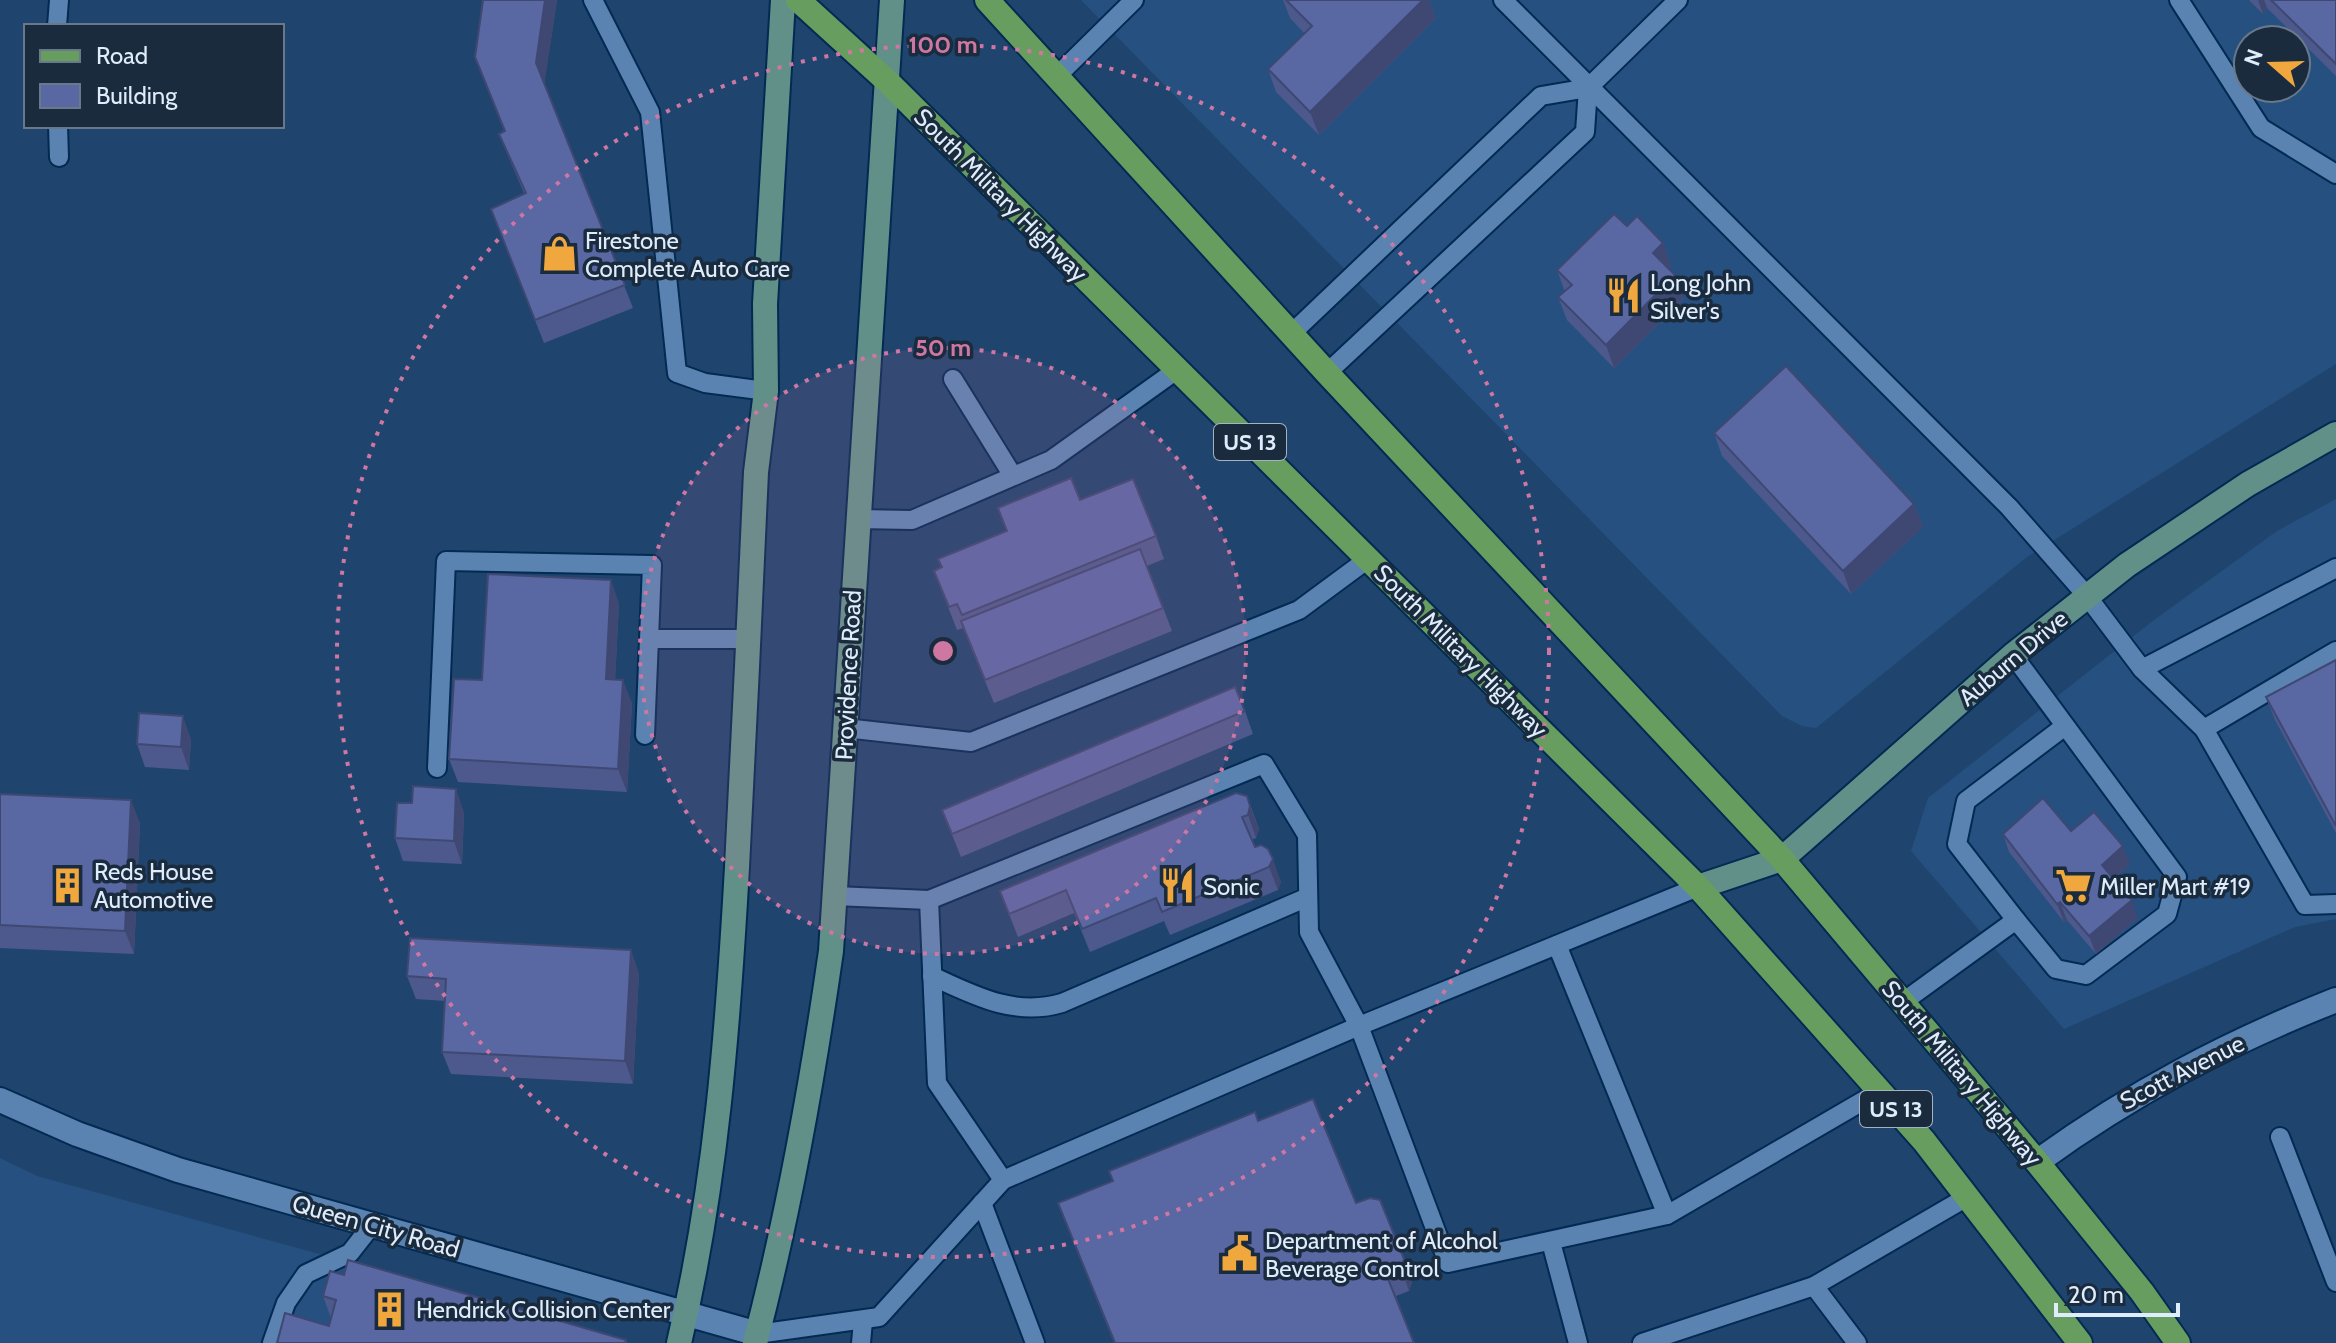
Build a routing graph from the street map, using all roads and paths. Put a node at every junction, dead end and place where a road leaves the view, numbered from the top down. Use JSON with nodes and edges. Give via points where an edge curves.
{"nodes":[{"id":1,"x":59,"y":0,"type":"edge"},
{"id":2,"x":593,"y":0,"type":"edge"},
{"id":3,"x":783,"y":0,"type":"edge"},
{"id":4,"x":798,"y":0,"type":"edge"},
{"id":5,"x":892,"y":0,"type":"edge"},
{"id":6,"x":987,"y":0,"type":"edge"},
{"id":7,"x":1134,"y":0,"type":"edge"},
{"id":8,"x":1503,"y":0,"type":"edge"},
{"id":9,"x":1678,"y":0,"type":"edge"},
{"id":10,"x":2179,"y":0,"type":"edge"},
{"id":11,"x":57,"y":24,"type":"edge"},
{"id":12,"x":1056,"y":77,"type":"junction"},
{"id":13,"x":888,"y":82,"type":"junction"},
{"id":14,"x":1588,"y":88,"type":"junction"},
{"id":15,"x":58,"y":128,"type":"edge"},
{"id":16,"x":59,"y":157,"type":"dead end"},
{"id":17,"x":2336,"y":174,"type":"edge"},
{"id":18,"x":1291,"y":334,"type":"junction"},
{"id":19,"x":1178,"y":369,"type":"junction"},
{"id":20,"x":1327,"y":373,"type":"junction"},
{"id":21,"x":953,"y":379,"type":"dead end"},
{"id":22,"x":766,"y":391,"type":"junction"},
{"id":23,"x":2336,"y":434,"type":"edge"},
{"id":24,"x":1013,"y":476,"type":"junction"},
{"id":25,"x":857,"y":519,"type":"junction"},
{"id":26,"x":1368,"y":559,"type":"junction"},
{"id":27,"x":2336,"y":568,"type":"edge"},
{"id":28,"x":2087,"y":596,"type":"junction"},
{"id":29,"x":649,"y":639,"type":"junction"},
{"id":30,"x":748,"y":639,"type":"junction"},
{"id":31,"x":2336,"y":651,"type":"edge"},
{"id":32,"x":2013,"y":655,"type":"junction"},
{"id":33,"x":2142,"y":669,"type":"junction"},
{"id":34,"x":2065,"y":726,"type":"junction"},
{"id":35,"x":845,"y":728,"type":"junction"},
{"id":36,"x":2204,"y":729,"type":"junction"},
{"id":37,"x":645,"y":735,"type":"dead end"},
{"id":38,"x":437,"y":768,"type":"dead end"},
{"id":39,"x":1782,"y":859,"type":"junction"},
{"id":40,"x":1698,"y":887,"type":"junction"},
{"id":41,"x":835,"y":896,"type":"junction"},
{"id":42,"x":1308,"y":897,"type":"junction"},
{"id":43,"x":929,"y":900,"type":"junction"},
{"id":44,"x":2336,"y":904,"type":"edge"},
{"id":45,"x":2016,"y":920,"type":"junction"},
{"id":46,"x":1557,"y":945,"type":"junction"},
{"id":47,"x":932,"y":976,"type":"junction"},
{"id":48,"x":2336,"y":1000,"type":"edge"},
{"id":49,"x":1903,"y":1002,"type":"junction"},
{"id":50,"x":1359,"y":1026,"type":"junction"},
{"id":51,"x":1880,"y":1091,"type":"junction"},
{"id":52,"x":0,"y":1100,"type":"edge"},
{"id":53,"x":2280,"y":1137,"type":"dead end"},
{"id":54,"x":2037,"y":1162,"type":"junction"},
{"id":55,"x":1003,"y":1180,"type":"junction"},
{"id":56,"x":1967,"y":1197,"type":"junction"},
{"id":57,"x":982,"y":1203,"type":"junction"},
{"id":58,"x":1667,"y":1215,"type":"junction"},
{"id":59,"x":372,"y":1225,"type":"junction"},
{"id":60,"x":1551,"y":1242,"type":"junction"},
{"id":61,"x":2336,"y":1282,"type":"edge"},
{"id":62,"x":1814,"y":1286,"type":"junction"},
{"id":63,"x":686,"y":1314,"type":"junction"},
{"id":64,"x":863,"y":1321,"type":"junction"},
{"id":65,"x":756,"y":1339,"type":"edge"},
{"id":66,"x":272,"y":1343,"type":"edge"},
{"id":67,"x":679,"y":1343,"type":"edge"},
{"id":68,"x":861,"y":1343,"type":"edge"},
{"id":69,"x":1035,"y":1343,"type":"edge"},
{"id":70,"x":1578,"y":1343,"type":"edge"},
{"id":71,"x":1642,"y":1343,"type":"edge"},
{"id":72,"x":1857,"y":1343,"type":"edge"},
{"id":73,"x":2080,"y":1343,"type":"edge"},
{"id":74,"x":2178,"y":1343,"type":"edge"}],
"edges":[{"from":1,"to":11,"type":"lane"},
{"from":2,"to":22,"type":"lane","via":[[650,112],[677,373],[705,383]]},
{"from":3,"to":22,"type":"main road","via":[[765,304]]},
{"from":4,"to":13,"type":"main road","name":"South Military Highway","number":"US 13"},
{"from":5,"to":13,"type":"main road","name":"Providence Road"},
{"from":6,"to":12,"type":"main road","name":"South Military Highway","number":"US 13"},
{"from":7,"to":12,"type":"lane"},
{"from":8,"to":14,"type":"lane"},
{"from":9,"to":14,"type":"lane"},
{"from":10,"to":17,"type":"lane","via":[[2261,128]]},
{"from":12,"to":18,"type":"main road","name":"South Military Highway","number":"US 13"},
{"from":13,"to":19,"type":"main road","name":"South Military Highway","number":"US 13"},
{"from":13,"to":25,"type":"main road","name":"Providence Road"},
{"from":14,"to":18,"type":"lane","via":[[1541,96]]},
{"from":14,"to":20,"type":"lane","via":[[1585,132]]},
{"from":14,"to":28,"type":"lane","via":[[2001,499]]},
{"from":15,"to":16,"type":"lane"},
{"from":18,"to":20,"type":"main road","name":"South Military Highway","number":"US 13"},
{"from":19,"to":24,"type":"lane","via":[[1051,460]]},
{"from":19,"to":26,"type":"main road","name":"South Military Highway","number":"US 13"},
{"from":20,"to":39,"type":"main road","name":"South Military Highway","number":"US 13"},
{"from":21,"to":24,"type":"lane"},
{"from":22,"to":30,"type":"main road","via":[[756,472]]},
{"from":23,"to":28,"type":"main road","name":"Auburn Drive","via":[[2248,484]]},
{"from":24,"to":25,"type":"lane","via":[[912,520]]},
{"from":25,"to":35,"type":"main road","name":"Providence Road"},
{"from":26,"to":35,"type":"lane","via":[[1299,610],[971,742]]},
{"from":26,"to":40,"type":"main road","name":"South Military Highway","number":"US 13"},
{"from":27,"to":33,"type":"lane"},
{"from":28,"to":32,"type":"main road","name":"Auburn Drive"},
{"from":28,"to":33,"type":"lane"},
{"from":29,"to":30,"type":"lane"},
{"from":29,"to":37,"type":"lane"},
{"from":29,"to":38,"type":"lane","via":[[652,565],[446,561]]},
{"from":30,"to":63,"type":"main road","via":[[718,1131]]},
{"from":31,"to":36,"type":"lane"},
{"from":32,"to":34,"type":"lane"},
{"from":32,"to":39,"type":"main road","name":"Auburn Drive"},
{"from":33,"to":36,"type":"lane"},
{"from":34,"to":45,"type":"lane","via":[[1966,801],[1957,844]]},
{"from":34,"to":45,"type":"lane","via":[[2177,877],[2167,914],[2086,975],[2056,969]]},
{"from":35,"to":41,"type":"main road","name":"Providence Road"},
{"from":36,"to":44,"type":"lane","via":[[2305,905]]},
{"from":39,"to":40,"type":"main road","name":"Auburn Drive"},
{"from":39,"to":49,"type":"main road","name":"South Military Highway","number":"US 13"},
{"from":40,"to":46,"type":"lane"},
{"from":40,"to":51,"type":"main road","name":"South Military Highway","number":"US 13"},
{"from":41,"to":43,"type":"lane"},
{"from":41,"to":65,"type":"main road","name":"Providence Road","via":[[810,1098],[782,1242]]},
{"from":42,"to":43,"type":"lane","via":[[1307,835],[1264,764]]},
{"from":42,"to":47,"type":"lane","via":[[1040,1010],[981,999]]},
{"from":42,"to":50,"type":"lane","via":[[1309,932]]},
{"from":43,"to":47,"type":"lane"},
{"from":45,"to":49,"type":"lane"},
{"from":46,"to":50,"type":"lane"},
{"from":46,"to":58,"type":"lane"},
{"from":47,"to":55,"type":"lane","via":[[937,1083]]},
{"from":48,"to":54,"type":"street","name":"Scott Avenue","via":[[2215,1053],[2106,1111]]},
{"from":49,"to":54,"type":"main road","name":"South Military Highway","number":"US 13"},
{"from":50,"to":55,"type":"lane"},
{"from":50,"to":60,"type":"lane","via":[[1448,1263]]},
{"from":51,"to":56,"type":"main road","name":"South Military Highway","number":"US 13"},
{"from":51,"to":58,"type":"lane"},
{"from":52,"to":59,"type":"street","name":"Queen City Road","via":[[178,1170]]},
{"from":53,"to":61,"type":"lane"},
{"from":54,"to":74,"type":"main road","name":"South Military Highway","number":"US 13"},
{"from":55,"to":57,"type":"lane"},
{"from":56,"to":62,"type":"lane"},
{"from":56,"to":73,"type":"main road","name":"South Military Highway","number":"US 13"},
{"from":57,"to":64,"type":"lane","via":[[879,1317]]},
{"from":57,"to":69,"type":"lane"},
{"from":58,"to":60,"type":"lane"},
{"from":59,"to":63,"type":"street","name":"Queen City Road"},
{"from":59,"to":66,"type":"lane","via":[[350,1253],[306,1274],[286,1303]]},
{"from":60,"to":70,"type":"lane"},
{"from":62,"to":71,"type":"lane"},
{"from":62,"to":72,"type":"lane"},
{"from":63,"to":65,"type":"street","name":"Queen City Road"},
{"from":63,"to":67,"type":"main road"},
{"from":64,"to":65,"type":"lane"},
{"from":64,"to":68,"type":"lane"}]}
